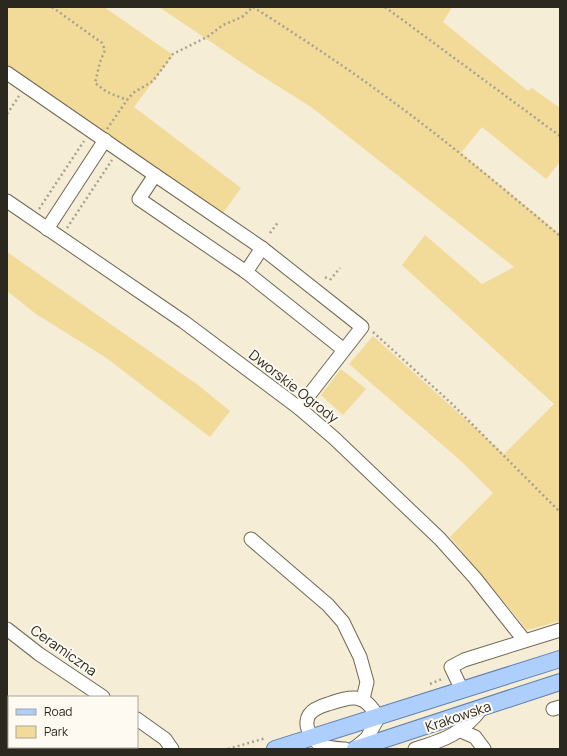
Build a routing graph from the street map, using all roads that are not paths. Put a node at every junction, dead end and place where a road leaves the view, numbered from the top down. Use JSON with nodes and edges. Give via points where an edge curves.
{"nodes":[{"id":1,"x":9,"y":78,"type":"edge"},
{"id":2,"x":103,"y":139,"type":"junction"},
{"id":3,"x":155,"y":175,"type":"junction"},
{"id":4,"x":7,"y":201,"type":"edge"},
{"id":5,"x":47,"y":229,"type":"junction"},
{"id":6,"x":262,"y":248,"type":"junction"},
{"id":7,"x":246,"y":272,"type":"junction"},
{"id":8,"x":344,"y":350,"type":"junction"},
{"id":9,"x":299,"y":408,"type":"junction"},
{"id":10,"x":251,"y":539,"type":"dead end"},
{"id":11,"x":7,"y":629,"type":"edge"},
{"id":12,"x":560,"y":630,"type":"edge"},
{"id":13,"x":524,"y":640,"type":"junction"},
{"id":14,"x":560,"y":660,"type":"edge"},
{"id":15,"x":560,"y":682,"type":"edge"},
{"id":16,"x":462,"y":690,"type":"junction"},
{"id":17,"x":101,"y":696,"type":"edge"},
{"id":18,"x":363,"y":699,"type":"junction"},
{"id":19,"x":482,"y":708,"type":"junction"},
{"id":20,"x":378,"y":718,"type":"junction"},
{"id":21,"x":138,"y":720,"type":"edge"},
{"id":22,"x":461,"y":731,"type":"junction"},
{"id":23,"x":311,"y":738,"type":"junction"},
{"id":24,"x":172,"y":749,"type":"edge"},
{"id":25,"x":275,"y":749,"type":"edge"},
{"id":26,"x":345,"y":749,"type":"edge"},
{"id":27,"x":354,"y":749,"type":"edge"},
{"id":28,"x":415,"y":749,"type":"edge"},
{"id":29,"x":484,"y":749,"type":"edge"}],
"edges":[{"from":1,"to":2,"type":"street"},
{"from":2,"to":3,"type":"street"},
{"from":2,"to":5,"type":"street"},
{"from":3,"to":6,"type":"street"},
{"from":3,"to":7,"type":"street","via":[[139,199]]},
{"from":4,"to":5,"type":"street","name":"Dworskie Ogrody"},
{"from":5,"to":9,"type":"street","name":"Dworskie Ogrody","via":[[184,322]]},
{"from":6,"to":7,"type":"street"},
{"from":6,"to":8,"type":"street","via":[[362,327]]},
{"from":7,"to":8,"type":"street"},
{"from":8,"to":9,"type":"street"},
{"from":9,"to":13,"type":"street","name":"Dworskie Ogrody","via":[[440,539],[515,626]]},
{"from":10,"to":18,"type":"street","via":[[328,605],[343,622],[363,655],[367,682]]},
{"from":11,"to":17,"type":"street","name":"Ceramiczna","via":[[44,658]]},
{"from":12,"to":13,"type":"street","name":"Krakowska"},
{"from":13,"to":16,"type":"street","name":"Krakowska","via":[[464,660],[451,667]]},
{"from":14,"to":16,"type":"main road","name":"Krakowska"},
{"from":15,"to":19,"type":"main road","name":"Krakowska"},
{"from":16,"to":20,"type":"main road","name":"Krakowska"},
{"from":18,"to":20,"type":"street","via":[[372,706]]},
{"from":18,"to":23,"type":"street","via":[[348,698],[311,712],[307,726]]},
{"from":19,"to":22,"type":"street"},
{"from":19,"to":27,"type":"main road","name":"Krakowska"},
{"from":20,"to":23,"type":"main road","name":"Krakowska"},
{"from":20,"to":27,"type":"street","via":[[367,738]]},
{"from":21,"to":24,"type":"street","via":[[165,739]]},
{"from":22,"to":28,"type":"street","via":[[449,738]]},
{"from":22,"to":29,"type":"street","via":[[475,737]]},
{"from":23,"to":25,"type":"main road","name":"Krakowska"},
{"from":23,"to":26,"type":"street","via":[[319,745]]}]}
